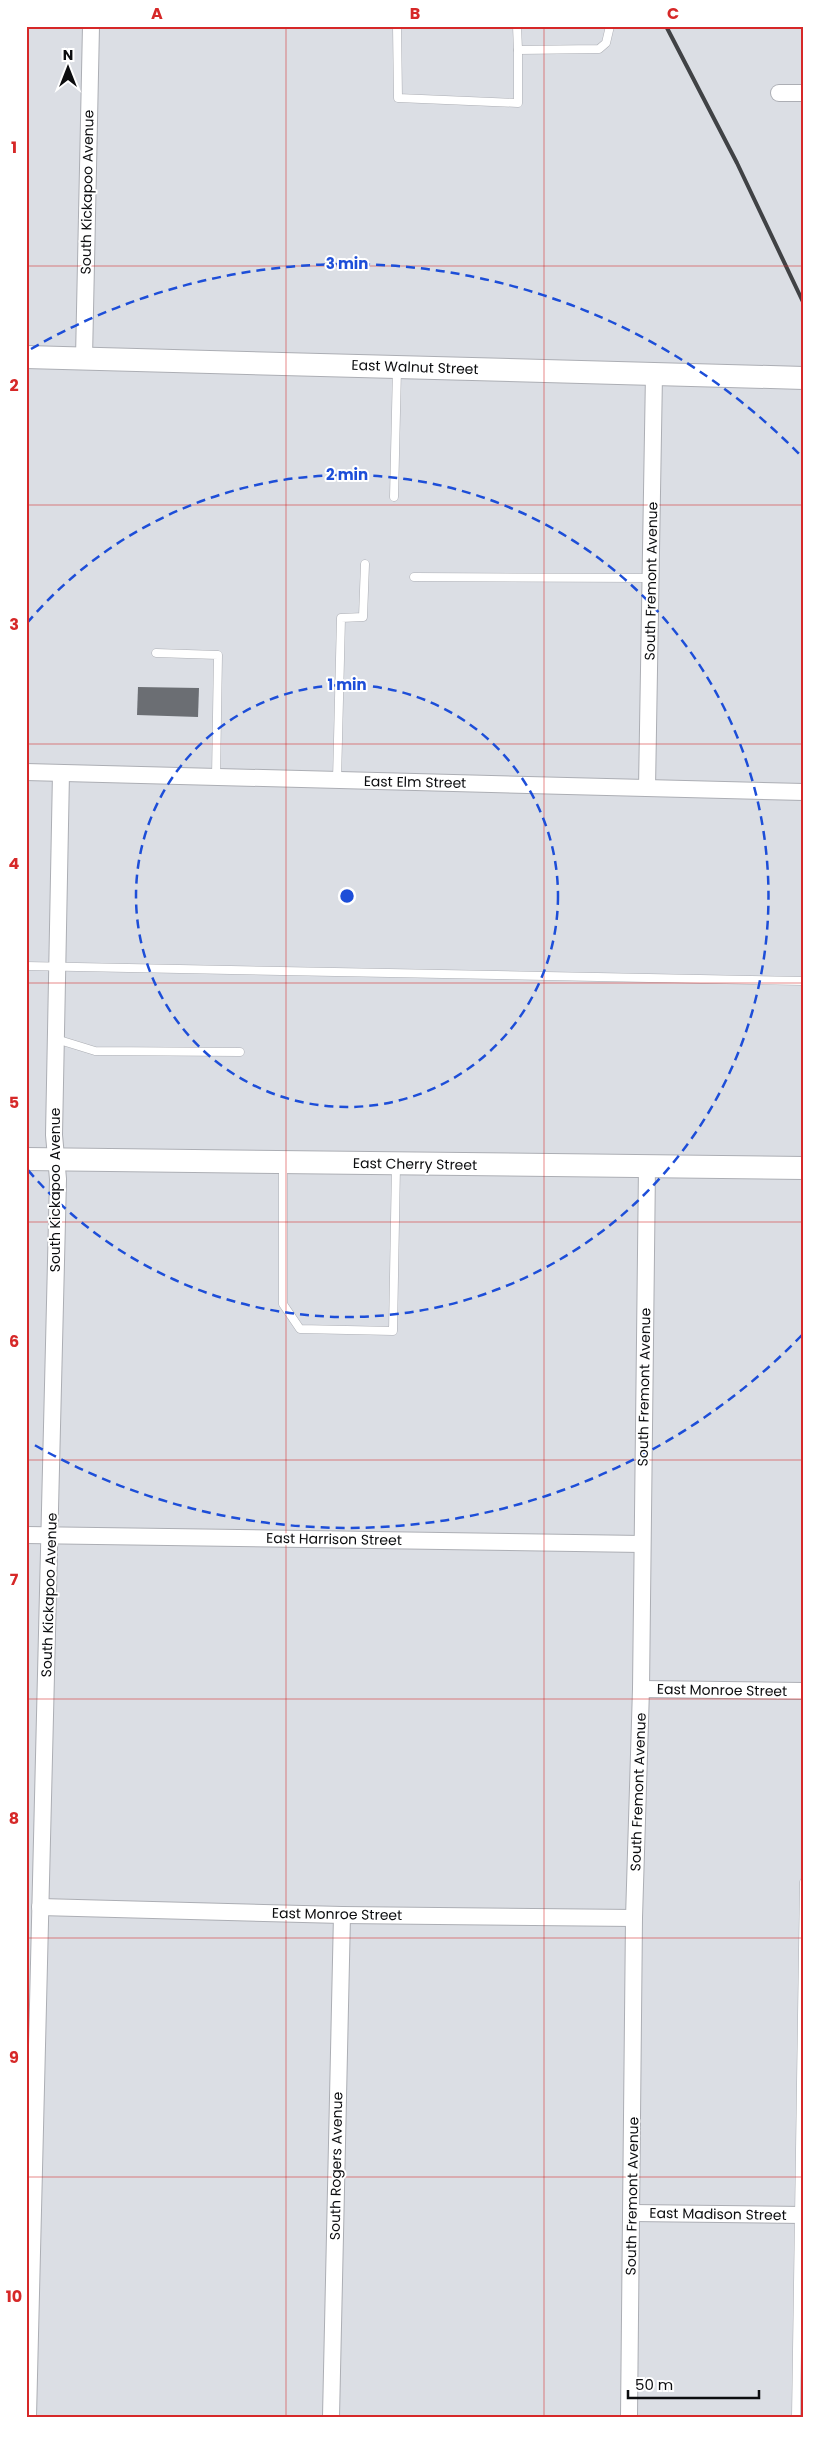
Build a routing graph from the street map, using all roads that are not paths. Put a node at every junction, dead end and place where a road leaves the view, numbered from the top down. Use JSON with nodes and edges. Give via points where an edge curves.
{"nodes":[{"id":1,"x":91,"y":26,"type":"edge"},
{"id":2,"x":397,"y":26,"type":"edge"},
{"id":3,"x":517,"y":26,"type":"edge"},
{"id":4,"x":610,"y":26,"type":"edge"},
{"id":5,"x":518,"y":50,"type":"junction"},
{"id":6,"x":779,"y":93,"type":"dead end"},
{"id":7,"x":804,"y":93,"type":"edge"},
{"id":8,"x":26,"y":357,"type":"edge"},
{"id":9,"x":84,"y":358,"type":"junction"},
{"id":10,"x":397,"y":367,"type":"junction"},
{"id":11,"x":654,"y":374,"type":"junction"},
{"id":12,"x":804,"y":378,"type":"edge"},
{"id":13,"x":394,"y":497,"type":"dead end"},
{"id":14,"x":365,"y":564,"type":"dead end"},
{"id":15,"x":414,"y":577,"type":"dead end"},
{"id":16,"x":651,"y":578,"type":"junction"},
{"id":17,"x":156,"y":653,"type":"dead end"},
{"id":18,"x":26,"y":772,"type":"edge"},
{"id":19,"x":61,"y":773,"type":"junction"},
{"id":20,"x":216,"y":777,"type":"junction"},
{"id":21,"x":337,"y":780,"type":"junction"},
{"id":22,"x":648,"y":788,"type":"junction"},
{"id":23,"x":804,"y":792,"type":"edge"},
{"id":24,"x":26,"y":966,"type":"edge"},
{"id":25,"x":57,"y":967,"type":"junction"},
{"id":26,"x":804,"y":981,"type":"edge"},
{"id":27,"x":56,"y":1039,"type":"junction"},
{"id":28,"x":240,"y":1052,"type":"dead end"},
{"id":29,"x":26,"y":1159,"type":"edge"},
{"id":30,"x":56,"y":1159,"type":"junction"},
{"id":31,"x":283,"y":1162,"type":"junction"},
{"id":32,"x":396,"y":1164,"type":"junction"},
{"id":33,"x":647,"y":1166,"type":"junction"},
{"id":34,"x":804,"y":1168,"type":"edge"},
{"id":35,"x":26,"y":1535,"type":"edge"},
{"id":36,"x":50,"y":1535,"type":"junction"},
{"id":37,"x":642,"y":1544,"type":"junction"},
{"id":38,"x":641,"y":1689,"type":"junction"},
{"id":39,"x":804,"y":1691,"type":"edge"},
{"id":40,"x":804,"y":1882,"type":"edge"},
{"id":41,"x":40,"y":1907,"type":"junction"},
{"id":42,"x":342,"y":1915,"type":"junction"},
{"id":43,"x":634,"y":1918,"type":"junction"},
{"id":44,"x":632,"y":2213,"type":"junction"},
{"id":45,"x":801,"y":2215,"type":"edge"},
{"id":46,"x":29,"y":2238,"type":"edge"},
{"id":47,"x":28,"y":2417,"type":"edge"},
{"id":48,"x":331,"y":2417,"type":"edge"},
{"id":49,"x":629,"y":2417,"type":"edge"},
{"id":50,"x":796,"y":2417,"type":"edge"}],
"edges":[{"from":1,"to":9,"type":"street","name":"South Kickapoo Avenue"},
{"from":2,"to":5,"type":"lane","via":[[398,98],[518,103]]},
{"from":3,"to":5,"type":"lane"},
{"from":4,"to":5,"type":"lane","via":[[606,44],[599,49]]},
{"from":6,"to":7,"type":"street"},
{"from":8,"to":9,"type":"street","name":"East Walnut Street"},
{"from":9,"to":10,"type":"street","name":"East Walnut Street"},
{"from":10,"to":11,"type":"street","name":"East Walnut Street"},
{"from":10,"to":13,"type":"lane"},
{"from":11,"to":12,"type":"street","name":"East Walnut Street"},
{"from":11,"to":16,"type":"street","name":"South Fremont Avenue"},
{"from":14,"to":21,"type":"lane","via":[[363,617],[341,618]]},
{"from":15,"to":16,"type":"lane"},
{"from":16,"to":22,"type":"street","name":"South Fremont Avenue"},
{"from":17,"to":20,"type":"lane","via":[[218,655]]},
{"from":18,"to":19,"type":"street","name":"East Elm Street"},
{"from":19,"to":20,"type":"street","name":"East Elm Street"},
{"from":19,"to":25,"type":"street","name":"South Kickapoo Avenue"},
{"from":20,"to":21,"type":"street","name":"East Elm Street"},
{"from":21,"to":22,"type":"street","name":"East Elm Street"},
{"from":22,"to":23,"type":"street","name":"East Elm Street"},
{"from":24,"to":25,"type":"lane"},
{"from":25,"to":26,"type":"lane"},
{"from":25,"to":27,"type":"street","name":"South Kickapoo Avenue"},
{"from":27,"to":28,"type":"lane","via":[[95,1051]]},
{"from":27,"to":30,"type":"street","name":"South Kickapoo Avenue"},
{"from":29,"to":30,"type":"street","name":"East Cherry Street"},
{"from":30,"to":31,"type":"street","name":"East Cherry Street"},
{"from":30,"to":36,"type":"street","name":"South Kickapoo Avenue"},
{"from":31,"to":32,"type":"street","name":"East Cherry Street"},
{"from":31,"to":32,"type":"lane","via":[[283,1304],[300,1329],[393,1331]]},
{"from":32,"to":33,"type":"street","name":"East Cherry Street"},
{"from":33,"to":34,"type":"street","name":"East Cherry Street"},
{"from":33,"to":37,"type":"street","name":"South Fremont Avenue"},
{"from":35,"to":36,"type":"street","name":"East Harrison Street"},
{"from":36,"to":37,"type":"street","name":"East Harrison Street"},
{"from":36,"to":41,"type":"street","name":"South Kickapoo Avenue"},
{"from":37,"to":38,"type":"street","name":"South Fremont Avenue"},
{"from":38,"to":39,"type":"street","name":"East Monroe Street"},
{"from":38,"to":43,"type":"street","name":"South Fremont Avenue"},
{"from":40,"to":45,"type":"lane"},
{"from":41,"to":42,"type":"street","name":"East Monroe Street"},
{"from":41,"to":46,"type":"street","name":"South Kickapoo Avenue"},
{"from":42,"to":43,"type":"street","name":"East Monroe Street"},
{"from":42,"to":48,"type":"street","name":"South Rogers Avenue"},
{"from":43,"to":44,"type":"street","name":"South Fremont Avenue"},
{"from":44,"to":45,"type":"street","name":"East Madison Street"},
{"from":44,"to":49,"type":"street","name":"South Fremont Avenue"},
{"from":45,"to":50,"type":"lane"},
{"from":46,"to":47,"type":"street","name":"South Kickapoo Avenue"}]}
